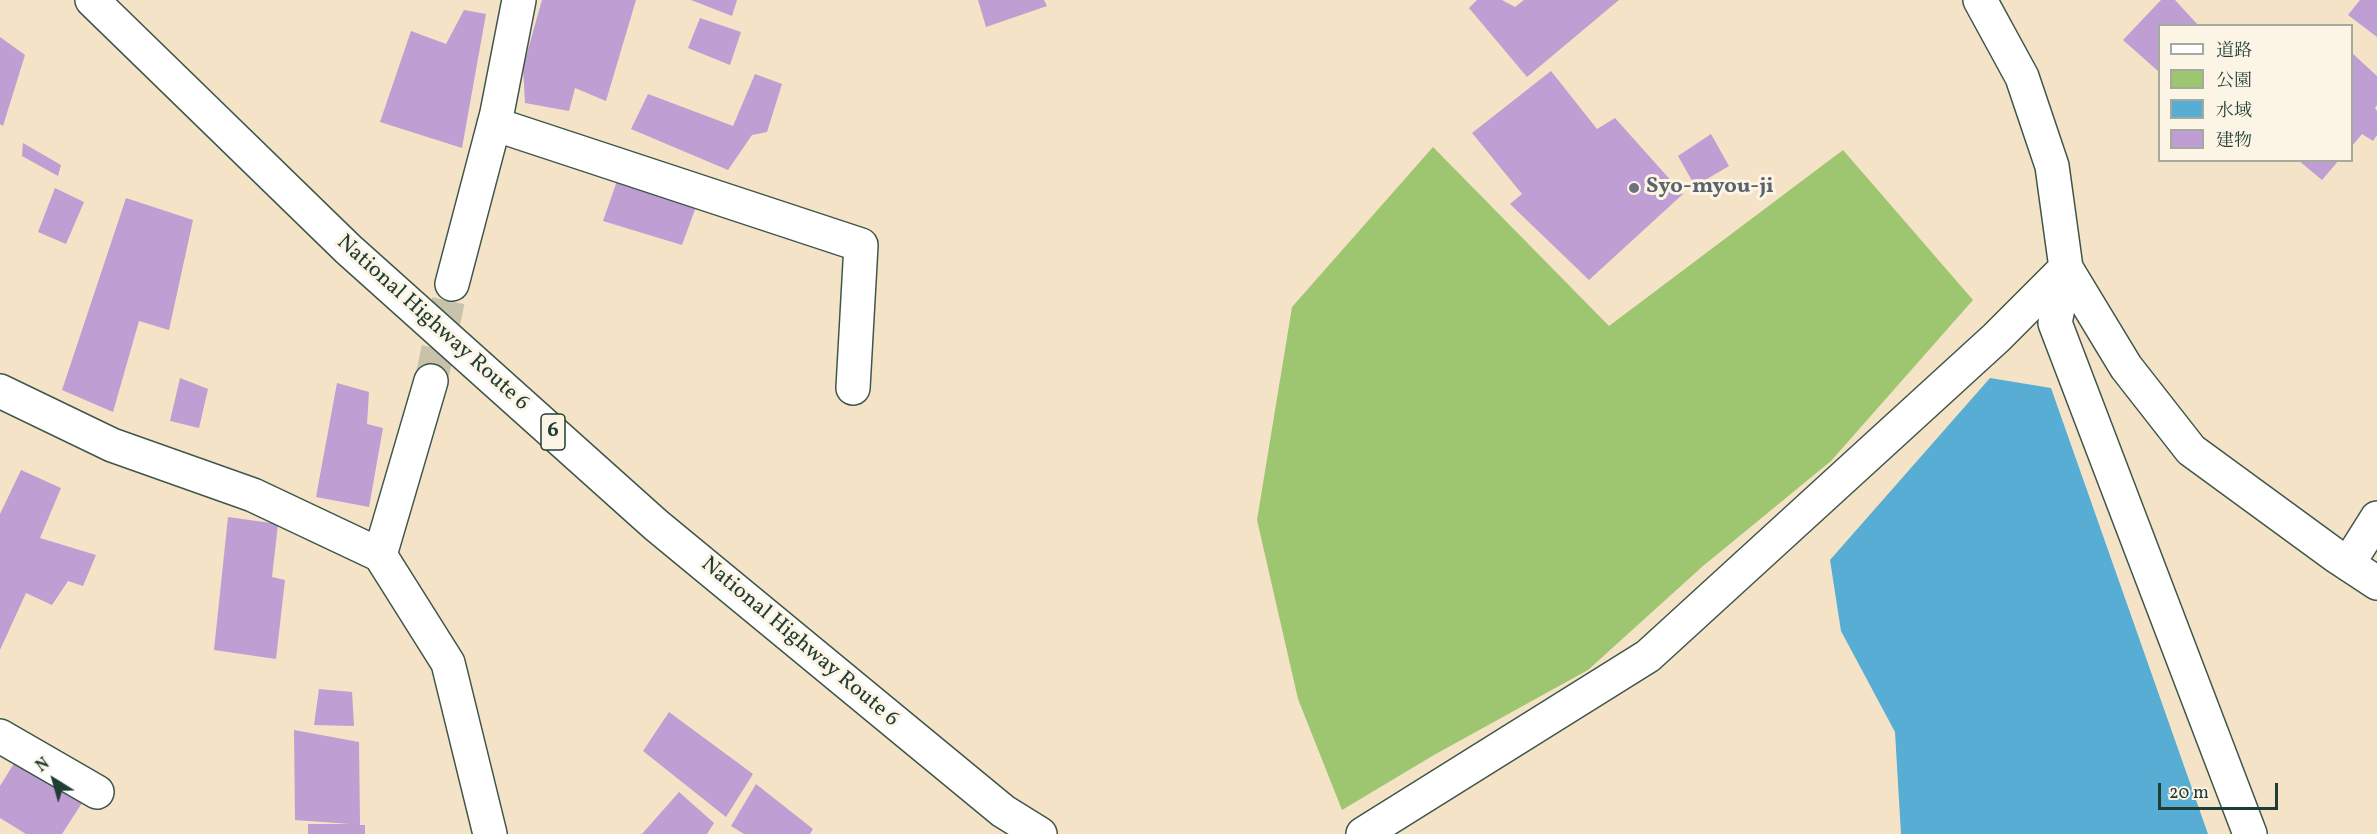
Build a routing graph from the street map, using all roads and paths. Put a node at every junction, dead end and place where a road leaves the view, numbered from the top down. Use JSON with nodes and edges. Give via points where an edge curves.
{"nodes":[{"id":1,"x":92,"y":0,"type":"edge"},
{"id":2,"x":519,"y":0,"type":"edge"},
{"id":3,"x":1980,"y":0,"type":"edge"},
{"id":4,"x":494,"y":124,"type":"junction"},
{"id":5,"x":2066,"y":268,"type":"junction"},
{"id":6,"x":452,"y":284,"type":"tunnel mouth"},
{"id":7,"x":431,"y":381,"type":"tunnel mouth"},
{"id":8,"x":854,"y":388,"type":"dead end"},
{"id":9,"x":0,"y":392,"type":"edge"},
{"id":10,"x":2377,"y":518,"type":"edge"},
{"id":11,"x":380,"y":555,"type":"junction"},
{"id":12,"x":2348,"y":564,"type":"junction"},
{"id":13,"x":2377,"y":583,"type":"edge"},
{"id":14,"x":0,"y":736,"type":"edge"},
{"id":15,"x":97,"y":792,"type":"dead end"},
{"id":16,"x":490,"y":834,"type":"edge"},
{"id":17,"x":1040,"y":834,"type":"edge"},
{"id":18,"x":1363,"y":834,"type":"edge"},
{"id":19,"x":2250,"y":834,"type":"edge"}],
"edges":[{"from":1,"to":17,"type":"main road","name":"National Highway Route 6","number":"6","via":[[348,249],[656,525],[1003,812]]},
{"from":2,"to":4,"type":"main road"},
{"from":3,"to":5,"type":"main road","via":[[2022,77],[2052,166]]},
{"from":4,"to":6,"type":"main road"},
{"from":4,"to":8,"type":"main road","via":[[861,245]]},
{"from":5,"to":12,"type":"main road","via":[[2126,368],[2191,450]]},
{"from":5,"to":18,"type":"main road","via":[[1996,338],[1648,656]]},
{"from":5,"to":19,"type":"main road","via":[[2055,323]]},
{"from":7,"to":11,"type":"main road"},
{"from":9,"to":11,"type":"main road","via":[[112,445],[253,495]]},
{"from":10,"to":12,"type":"main road"},
{"from":11,"to":16,"type":"main road","via":[[448,663]]},
{"from":12,"to":13,"type":"main road"},
{"from":14,"to":15,"type":"main road"}]}
